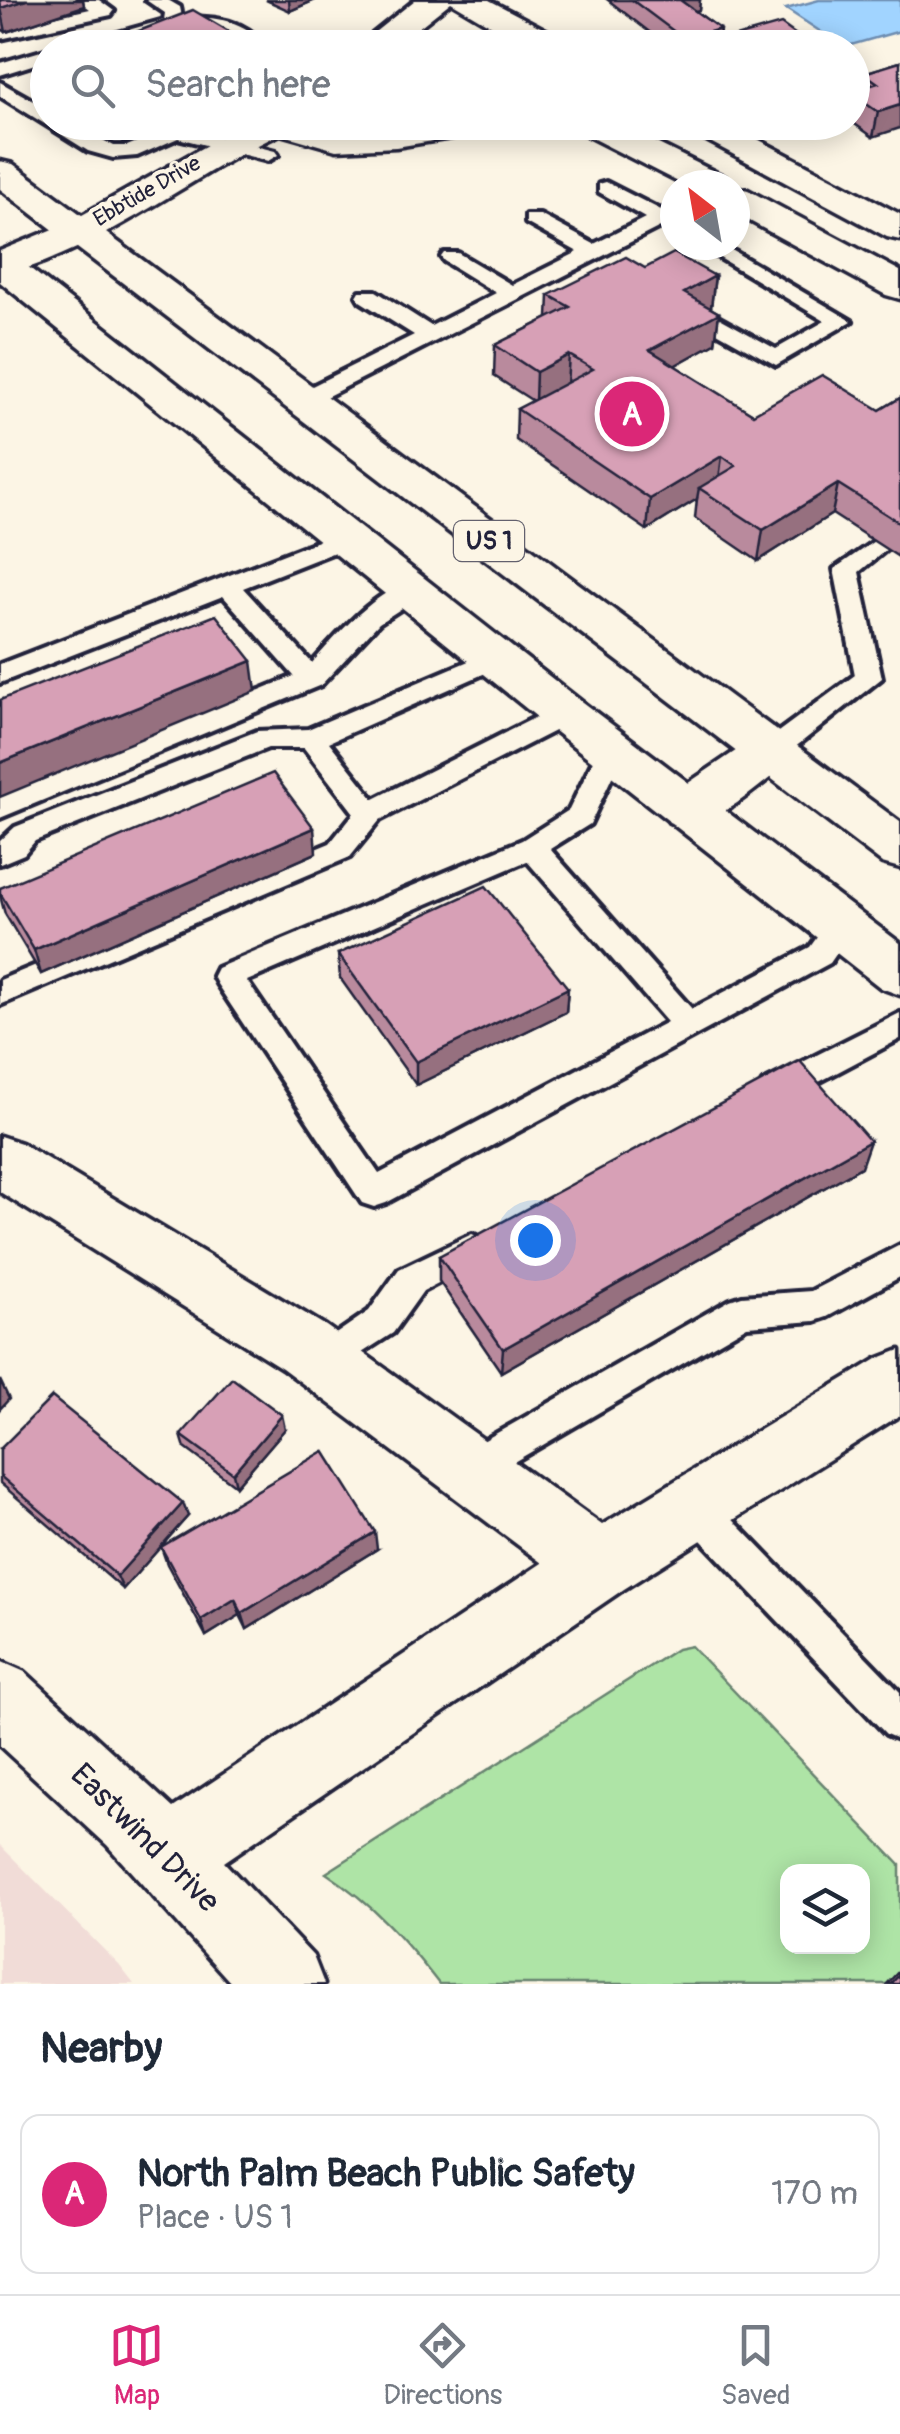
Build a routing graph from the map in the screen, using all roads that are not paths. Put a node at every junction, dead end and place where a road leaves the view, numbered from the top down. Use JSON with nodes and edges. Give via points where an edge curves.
{"nodes":[{"id":1,"x":87,"y":0,"type":"edge"},
{"id":2,"x":155,"y":0,"type":"edge"},
{"id":3,"x":436,"y":0,"type":"edge"},
{"id":4,"x":465,"y":0,"type":"edge"},
{"id":5,"x":172,"y":22,"type":"junction"},
{"id":6,"x":142,"y":30,"type":"edge"},
{"id":7,"x":235,"y":30,"type":"edge"},
{"id":8,"x":395,"y":30,"type":"edge"},
{"id":9,"x":521,"y":30,"type":"edge"},
{"id":10,"x":0,"y":34,"type":"edge"},
{"id":11,"x":30,"y":60,"type":"edge"},
{"id":12,"x":0,"y":69,"type":"edge"},
{"id":13,"x":0,"y":88,"type":"edge"},
{"id":14,"x":30,"y":107,"type":"edge"},
{"id":15,"x":83,"y":140,"type":"edge"},
{"id":16,"x":155,"y":140,"type":"edge"},
{"id":17,"x":215,"y":140,"type":"edge"},
{"id":18,"x":246,"y":140,"type":"edge"},
{"id":19,"x":270,"y":140,"type":"edge"},
{"id":20,"x":622,"y":140,"type":"edge"},
{"id":21,"x":732,"y":140,"type":"edge"},
{"id":22,"x":228,"y":145,"type":"junction"},
{"id":23,"x":682,"y":170,"type":"edge"},
{"id":24,"x":0,"y":172,"type":"edge"},
{"id":25,"x":606,"y":188,"type":"dead end"},
{"id":26,"x":900,"y":195,"type":"edge"},
{"id":27,"x":750,"y":206,"type":"edge"},
{"id":28,"x":860,"y":208,"type":"junction"},
{"id":29,"x":660,"y":214,"type":"edge"},
{"id":30,"x":533,"y":219,"type":"dead end"},
{"id":31,"x":660,"y":223,"type":"edge"},
{"id":32,"x":900,"y":229,"type":"edge"},
{"id":33,"x":79,"y":232,"type":"junction"},
{"id":34,"x":594,"y":252,"type":"junction"},
{"id":35,"x":450,"y":258,"type":"dead end"},
{"id":36,"x":734,"y":260,"type":"edge"},
{"id":37,"x":0,"y":264,"type":"edge"},
{"id":38,"x":900,"y":287,"type":"edge"},
{"id":39,"x":512,"y":294,"type":"junction"},
{"id":40,"x":368,"y":296,"type":"dead end"},
{"id":41,"x":710,"y":322,"type":"edge"},
{"id":42,"x":430,"y":335,"type":"junction"},
{"id":43,"x":302,"y":400,"type":"junction"},
{"id":44,"x":346,"y":538,"type":"junction"},
{"id":45,"x":880,"y":545,"type":"edge"},
{"id":46,"x":226,"y":584,"type":"junction"},
{"id":47,"x":410,"y":590,"type":"junction"},
{"id":48,"x":498,"y":658,"type":"junction"},
{"id":49,"x":0,"y":674,"type":"edge"},
{"id":50,"x":312,"y":679,"type":"junction"},
{"id":51,"x":565,"y":714,"type":"junction"},
{"id":52,"x":311,"y":739,"type":"junction"},
{"id":53,"x":612,"y":749,"type":"junction"},
{"id":54,"x":769,"y":753,"type":"junction"},
{"id":55,"x":0,"y":808,"type":"edge"},
{"id":56,"x":687,"y":809,"type":"junction"},
{"id":57,"x":370,"y":813,"type":"junction"},
{"id":58,"x":532,"y":846,"type":"junction"},
{"id":59,"x":900,"y":849,"type":"edge"},
{"id":60,"x":7,"y":850,"type":"edge"},
{"id":61,"x":840,"y":926,"type":"junction"},
{"id":62,"x":900,"y":973,"type":"edge"},
{"id":63,"x":7,"y":991,"type":"edge"},
{"id":64,"x":900,"y":1025,"type":"edge"},
{"id":65,"x":688,"y":1028,"type":"junction"},
{"id":66,"x":743,"y":1107,"type":"edge"},
{"id":67,"x":0,"y":1161,"type":"edge"},
{"id":68,"x":498,"y":1235,"type":"edge"},
{"id":69,"x":900,"y":1260,"type":"edge"},
{"id":70,"x":323,"y":1362,"type":"junction"},
{"id":71,"x":900,"y":1380,"type":"edge"},
{"id":72,"x":468,"y":1469,"type":"junction"},
{"id":73,"x":696,"y":1506,"type":"junction"},
{"id":74,"x":600,"y":1566,"type":"junction"},
{"id":75,"x":0,"y":1697,"type":"edge"},
{"id":76,"x":900,"y":1720,"type":"edge"},
{"id":77,"x":167,"y":1856,"type":"junction"},
{"id":78,"x":258,"y":1971,"type":"edge"}],
"edges":[{"from":1,"to":10,"type":"lane","via":[[105,11]]},
{"from":2,"to":5,"type":"lane","via":[[174,12]]},
{"from":3,"to":8,"type":"street"},
{"from":4,"to":9,"type":"street"},
{"from":5,"to":6,"type":"lane"},
{"from":5,"to":7,"type":"lane"},
{"from":11,"to":12,"type":"lane"},
{"from":13,"to":14,"type":"lane"},
{"from":15,"to":16,"type":"lane","via":[[130,152]]},
{"from":17,"to":22,"type":"lane"},
{"from":18,"to":22,"type":"street","name":"Ebbtide Drive"},
{"from":19,"to":33,"type":"street","name":"Ebbtide Drive","via":[[259,166],[159,221]]},
{"from":20,"to":23,"type":"street"},
{"from":21,"to":28,"type":"street"},
{"from":22,"to":33,"type":"street","name":"Ebbtide Drive"},
{"from":24,"to":33,"type":"street","number":"US 1"},
{"from":25,"to":29,"type":"lane"},
{"from":26,"to":28,"type":"street"},
{"from":27,"to":38,"type":"street"},
{"from":28,"to":32,"type":"street"},
{"from":30,"to":34,"type":"lane"},
{"from":31,"to":34,"type":"lane"},
{"from":33,"to":37,"type":"street","name":"Ebbtide Drive"},
{"from":33,"to":43,"type":"street","name":"US 1","number":"US 1"},
{"from":34,"to":39,"type":"lane"},
{"from":35,"to":39,"type":"lane"},
{"from":36,"to":41,"type":"lane","via":[[841,321],[776,358]]},
{"from":37,"to":44,"type":"street"},
{"from":39,"to":42,"type":"lane"},
{"from":40,"to":42,"type":"lane"},
{"from":42,"to":43,"type":"lane"},
{"from":43,"to":54,"type":"street","name":"US 1","number":"US 1"},
{"from":44,"to":46,"type":"lane"},
{"from":44,"to":47,"type":"street"},
{"from":45,"to":54,"type":"lane","via":[[846,569],[868,678]]},
{"from":46,"to":49,"type":"lane"},
{"from":46,"to":50,"type":"lane"},
{"from":47,"to":48,"type":"street"},
{"from":47,"to":50,"type":"lane","via":[[370,617]]},
{"from":48,"to":51,"type":"street"},
{"from":48,"to":52,"type":"lane"},
{"from":50,"to":55,"type":"lane"},
{"from":51,"to":53,"type":"street"},
{"from":51,"to":57,"type":"lane"},
{"from":52,"to":57,"type":"lane"},
{"from":52,"to":60,"type":"lane","via":[[266,738],[25,834]]},
{"from":53,"to":56,"type":"street"},
{"from":53,"to":58,"type":"lane","via":[[580,816]]},
{"from":54,"to":56,"type":"street"},
{"from":54,"to":59,"type":"street","name":"US 1","number":"US 1"},
{"from":56,"to":61,"type":"street"},
{"from":57,"to":63,"type":"lane","via":[[340,850]]},
{"from":58,"to":65,"type":"lane"},
{"from":58,"to":65,"type":"lane","via":[[228,976],[374,1193]]},
{"from":61,"to":62,"type":"street"},
{"from":61,"to":65,"type":"lane","via":[[820,954]]},
{"from":64,"to":66,"type":"lane"},
{"from":67,"to":70,"type":"street"},
{"from":68,"to":70,"type":"lane","via":[[412,1280],[381,1322]]},
{"from":69,"to":72,"type":"lane","via":[[815,1306],[742,1312]]},
{"from":70,"to":72,"type":"street"},
{"from":71,"to":73,"type":"street"},
{"from":72,"to":74,"type":"street"},
{"from":73,"to":74,"type":"street"},
{"from":73,"to":76,"type":"lane"},
{"from":74,"to":77,"type":"street"},
{"from":75,"to":77,"type":"street","name":"Eastwind Drive"},
{"from":77,"to":78,"type":"street","name":"Eastwind Drive"}]}
